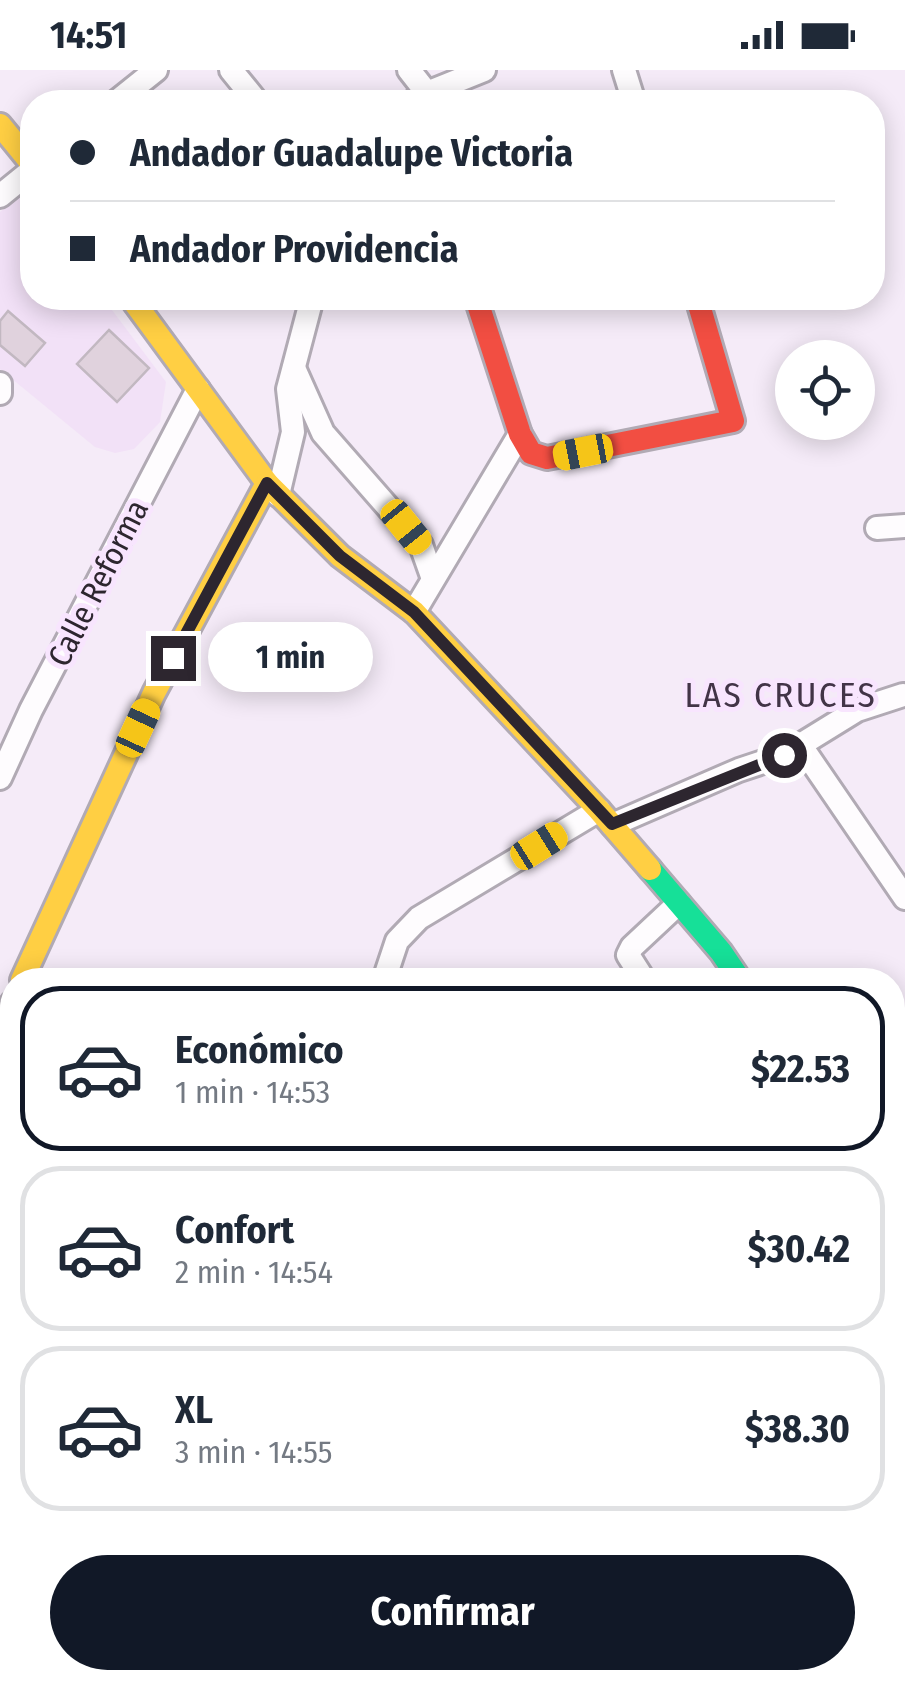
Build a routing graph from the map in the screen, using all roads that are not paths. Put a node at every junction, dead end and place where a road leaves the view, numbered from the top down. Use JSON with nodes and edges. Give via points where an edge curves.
{"nodes":[{"id":1,"x":156,"y":70,"type":"edge"},
{"id":2,"x":232,"y":70,"type":"edge"},
{"id":3,"x":484,"y":70,"type":"edge"},
{"id":4,"x":131,"y":90,"type":"edge"},
{"id":5,"x":248,"y":90,"type":"edge"},
{"id":6,"x":438,"y":90,"type":"edge"},
{"id":7,"x":0,"y":126,"type":"edge"},
{"id":8,"x":20,"y":152,"type":"edge"},
{"id":9,"x":20,"y":178,"type":"edge"},
{"id":10,"x":0,"y":196,"type":"edge"},
{"id":11,"x":140,"y":310,"type":"edge"},
{"id":12,"x":309,"y":310,"type":"edge"},
{"id":13,"x":480,"y":310,"type":"edge"},
{"id":14,"x":700,"y":310,"type":"edge"},
{"id":15,"x":294,"y":368,"type":"junction"},
{"id":16,"x":198,"y":388,"type":"junction"},
{"id":17,"x":526,"y":443,"type":"junction"},
{"id":18,"x":272,"y":489,"type":"junction"},
{"id":19,"x":905,"y":526,"type":"edge"},
{"id":20,"x":876,"y":528,"type":"dead end"},
{"id":21,"x":434,"y":579,"type":"junction"},
{"id":22,"x":414,"y":612,"type":"junction"},
{"id":23,"x":903,"y":694,"type":"edge"},
{"id":24,"x":801,"y":746,"type":"junction"},
{"id":25,"x":0,"y":778,"type":"edge"},
{"id":26,"x":605,"y":817,"type":"junction"},
{"id":27,"x":905,"y":898,"type":"edge"},
{"id":28,"x":679,"y":903,"type":"junction"},
{"id":29,"x":28,"y":968,"type":"edge"},
{"id":30,"x":388,"y":968,"type":"edge"},
{"id":31,"x":636,"y":968,"type":"edge"},
{"id":32,"x":732,"y":968,"type":"edge"}],
"edges":[{"from":1,"to":4,"type":"street"},
{"from":2,"to":5,"type":"street"},
{"from":3,"to":6,"type":"street"},
{"from":7,"to":8,"type":"street"},
{"from":9,"to":10,"type":"street"},
{"from":11,"to":16,"type":"street"},
{"from":12,"to":15,"type":"street"},
{"from":13,"to":17,"type":"street"},
{"from":14,"to":17,"type":"street","via":[[733,421],[547,458]]},
{"from":15,"to":18,"type":"street","via":[[288,389],[293,432]]},
{"from":15,"to":21,"type":"street","via":[[324,434],[421,546]]},
{"from":16,"to":18,"type":"street"},
{"from":16,"to":25,"type":"street","name":"Calle Reforma"},
{"from":17,"to":21,"type":"street"},
{"from":18,"to":22,"type":"street","via":[[340,556]]},
{"from":18,"to":29,"type":"street","via":[[154,693]]},
{"from":19,"to":20,"type":"street"},
{"from":21,"to":22,"type":"street"},
{"from":22,"to":26,"type":"street"},
{"from":23,"to":24,"type":"street","via":[[857,710]]},
{"from":24,"to":26,"type":"street"},
{"from":24,"to":27,"type":"street"},
{"from":26,"to":28,"type":"street"},
{"from":26,"to":30,"type":"street","via":[[420,918],[397,942]]},
{"from":28,"to":31,"type":"street","via":[[632,947],[628,955]]},
{"from":28,"to":32,"type":"street"}]}
